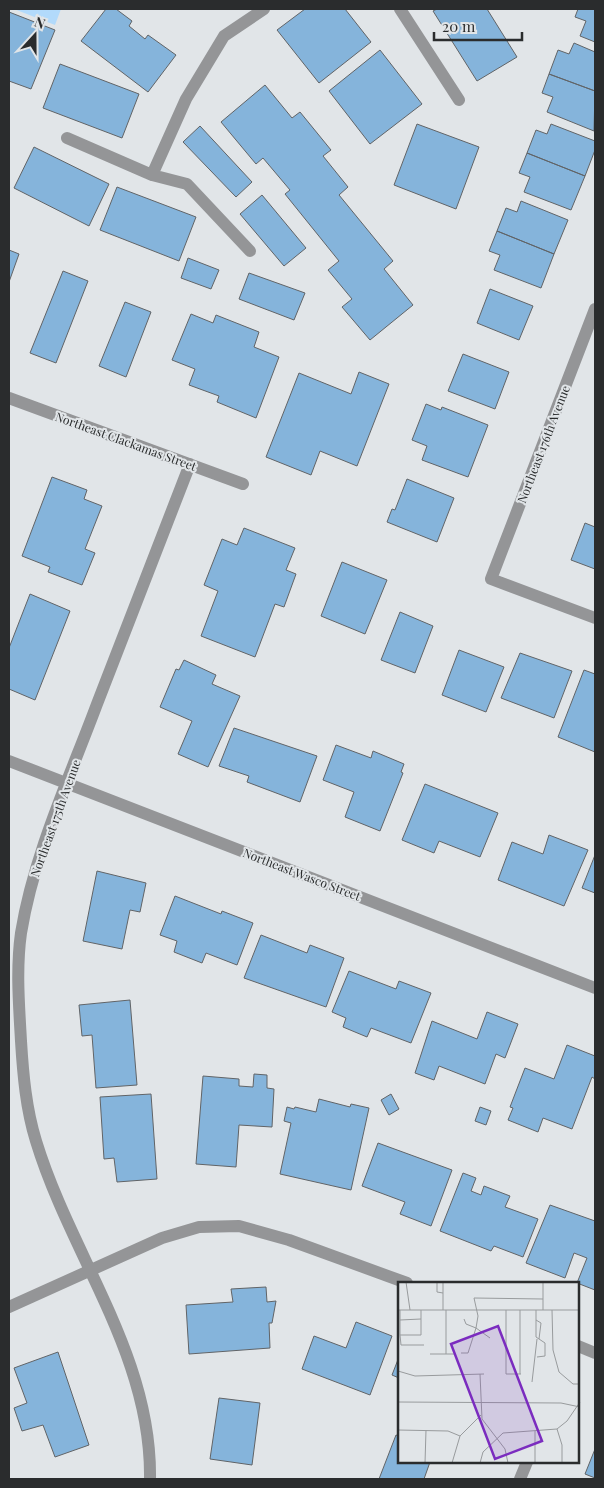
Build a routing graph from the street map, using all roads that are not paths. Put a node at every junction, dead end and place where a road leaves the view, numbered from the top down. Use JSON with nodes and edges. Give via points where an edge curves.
{"nodes":[{"id":1,"x":264,"y":9,"type":"edge"},
{"id":2,"x":400,"y":9,"type":"edge"},
{"id":3,"x":459,"y":100,"type":"dead end"},
{"id":4,"x":67,"y":138,"type":"dead end"},
{"id":5,"x":152,"y":175,"type":"junction"},
{"id":6,"x":250,"y":251,"type":"dead end"},
{"id":7,"x":595,"y":309,"type":"edge"},
{"id":8,"x":9,"y":398,"type":"edge"},
{"id":9,"x":190,"y":464,"type":"junction"},
{"id":10,"x":243,"y":484,"type":"dead end"},
{"id":11,"x":595,"y":618,"type":"edge"},
{"id":12,"x":9,"y":761,"type":"edge"},
{"id":13,"x":67,"y":783,"type":"junction"},
{"id":14,"x":15,"y":937,"type":"edge"},
{"id":15,"x":595,"y":988,"type":"edge"},
{"id":16,"x":91,"y":1270,"type":"junction"},
{"id":17,"x":404,"y":1282,"type":"edge"},
{"id":18,"x":9,"y":1307,"type":"edge"},
{"id":19,"x":579,"y":1346,"type":"edge"},
{"id":20,"x":595,"y":1353,"type":"edge"},
{"id":21,"x":527,"y":1463,"type":"edge"},
{"id":22,"x":150,"y":1479,"type":"edge"},
{"id":23,"x":520,"y":1479,"type":"edge"}],
"edges":[{"from":1,"to":5,"type":"street","via":[[224,36],[186,99]]},
{"from":2,"to":3,"type":"street"},
{"from":4,"to":5,"type":"street"},
{"from":5,"to":6,"type":"street","via":[[186,184]]},
{"from":7,"to":11,"type":"street","name":"Northeast 176th Avenue","via":[[490,579]]},
{"from":8,"to":9,"type":"street","name":"Northeast Clackamas Street"},
{"from":9,"to":10,"type":"street","name":"Northeast Clackamas Street"},
{"from":9,"to":13,"type":"street","name":"Northeast 175th Avenue"},
{"from":12,"to":13,"type":"street","name":"Northeast Wasco Street"},
{"from":13,"to":14,"type":"street","name":"Northeast 175th Avenue"},
{"from":13,"to":15,"type":"street","name":"Northeast Wasco Street"},
{"from":14,"to":16,"type":"street","name":"Northeast 175th Avenue","via":[[28,1104],[49,1178]]},
{"from":16,"to":17,"type":"street","via":[[162,1238],[199,1227],[239,1226],[289,1240]]},
{"from":16,"to":18,"type":"street"},
{"from":16,"to":22,"type":"street","via":[[138,1384],[151,1456]]},
{"from":19,"to":20,"type":"street"},
{"from":21,"to":23,"type":"street"}]}
